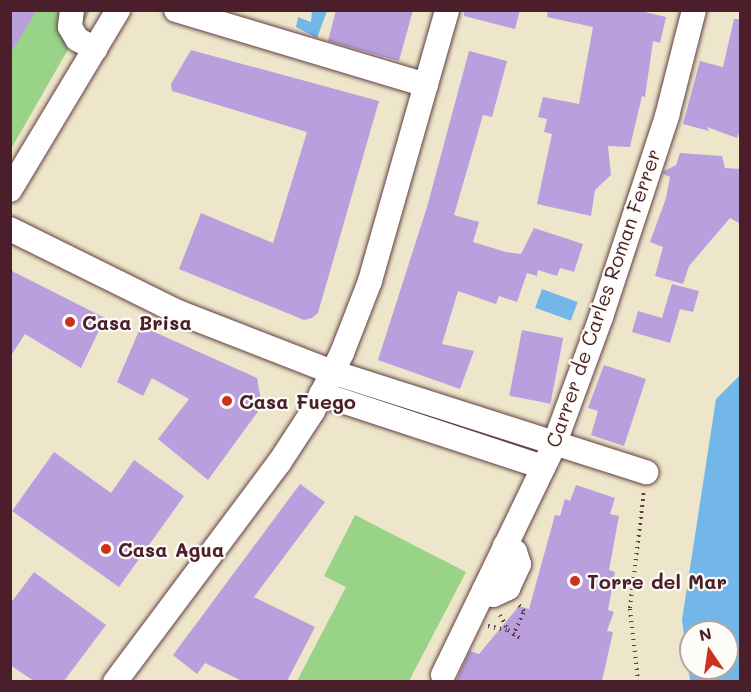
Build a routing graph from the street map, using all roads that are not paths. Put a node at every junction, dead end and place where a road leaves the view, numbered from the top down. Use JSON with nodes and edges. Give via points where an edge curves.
{"nodes":[{"id":1,"x":72,"y":10,"type":"edge"},
{"id":2,"x":118,"y":10,"type":"edge"},
{"id":3,"x":176,"y":10,"type":"edge"},
{"id":4,"x":447,"y":10,"type":"edge"},
{"id":5,"x":694,"y":10,"type":"edge"},
{"id":6,"x":95,"y":49,"type":"junction"},
{"id":7,"x":426,"y":85,"type":"junction"},
{"id":8,"x":10,"y":190,"type":"edge"},
{"id":9,"x":10,"y":229,"type":"edge"},
{"id":10,"x":332,"y":372,"type":"junction"},
{"id":11,"x":321,"y":394,"type":"junction"},
{"id":12,"x":554,"y":445,"type":"junction"},
{"id":13,"x":543,"y":467,"type":"junction"},
{"id":14,"x":646,"y":472,"type":"road end"},
{"id":15,"x":443,"y":675,"type":"dead end"},
{"id":16,"x":115,"y":681,"type":"edge"}],
"edges":[{"from":1,"to":6,"type":"street","via":[[74,33]]},
{"from":2,"to":6,"type":"street"},
{"from":3,"to":7,"type":"street"},
{"from":4,"to":7,"type":"street"},
{"from":5,"to":12,"type":"street","name":"Carrer de Carles Roman Ferrer","via":[[664,126]]},
{"from":6,"to":8,"type":"street"},
{"from":7,"to":10,"type":"street","via":[[370,282]]},
{"from":9,"to":10,"type":"street","via":[[178,312]]},
{"from":10,"to":11,"type":"street"},
{"from":10,"to":12,"type":"street"},
{"from":11,"to":13,"type":"street"},
{"from":11,"to":16,"type":"street","via":[[279,463]]},
{"from":12,"to":13,"type":"street","name":"Carrer de Carles Roman Ferrer"},
{"from":12,"to":14,"type":"street"},
{"from":13,"to":15,"type":"street","name":"Carrer de Carles Roman Ferrer"}]}
